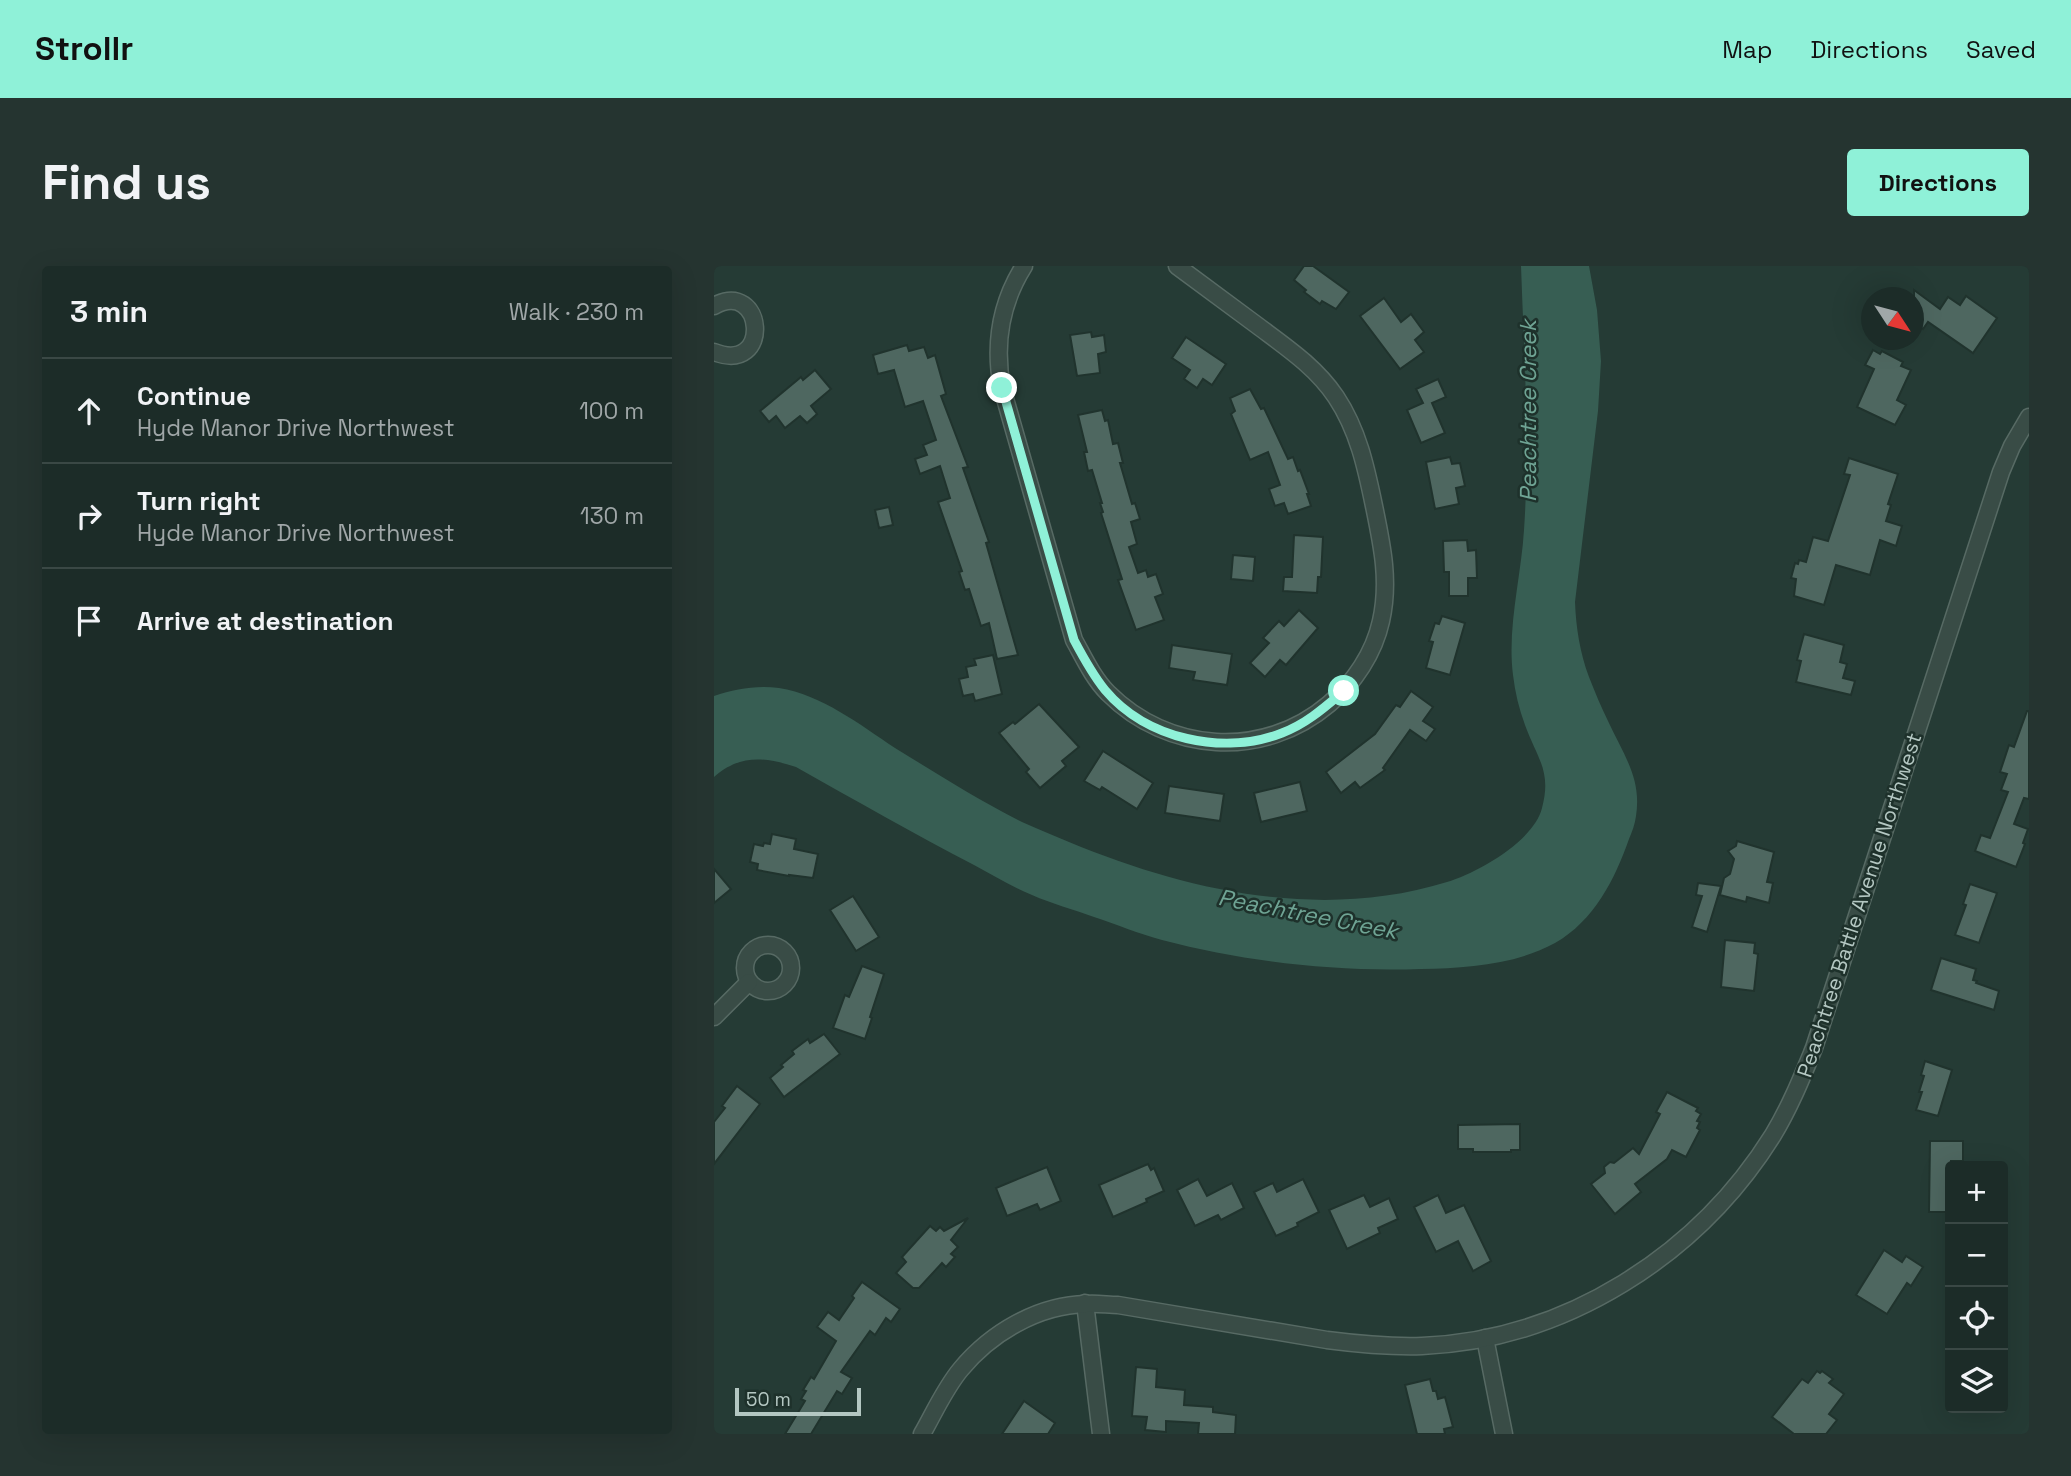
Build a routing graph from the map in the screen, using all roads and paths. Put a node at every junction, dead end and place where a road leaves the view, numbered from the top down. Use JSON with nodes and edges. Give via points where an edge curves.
{"nodes":[{"id":1,"x":1024,"y":266,"type":"edge"},
{"id":2,"x":1177,"y":266,"type":"edge"},
{"id":3,"x":714,"y":306,"type":"edge"},
{"id":4,"x":714,"y":352,"type":"edge"},
{"id":5,"x":2029,"y":417,"type":"edge"},
{"id":6,"x":749,"y":982,"type":"dead end"},
{"id":7,"x":714,"y":1017,"type":"edge"},
{"id":8,"x":1085,"y":1304,"type":"junction"},
{"id":9,"x":1485,"y":1338,"type":"junction"},
{"id":10,"x":922,"y":1434,"type":"edge"},
{"id":11,"x":1101,"y":1434,"type":"edge"},
{"id":12,"x":1504,"y":1434,"type":"edge"}],
"edges":[{"from":1,"to":2,"type":"street","via":[[1003,312],[998,367],[1074,640],[1107,692],[1159,729],[1218,743],[1249,741],[1281,733],[1314,717],[1344,691],[1367,660],[1381,623],[1385,559],[1358,439],[1335,396],[1303,359]]},
{"from":3,"to":4,"type":"street","via":[[729,301],[741,304],[752,313],[757,329],[746,350],[734,356]]},
{"from":5,"to":9,"type":"street","name":"Peachtree Battle Avenue Northwest","via":[[2001,472],[1814,1048],[1774,1133],[1718,1207],[1649,1267],[1571,1311]]},
{"from":6,"to":7,"type":"street"},
{"from":8,"to":9,"type":"street","name":"Peachtree Battle Avenue Northwest","via":[[1118,1305],[1360,1345],[1424,1346]]},
{"from":8,"to":10,"type":"street","name":"Peachtree Battle Avenue Northwest","via":[[1052,1309],[1019,1322],[984,1345],[959,1371]]},
{"from":8,"to":11,"type":"street"},
{"from":9,"to":12,"type":"street"}]}
